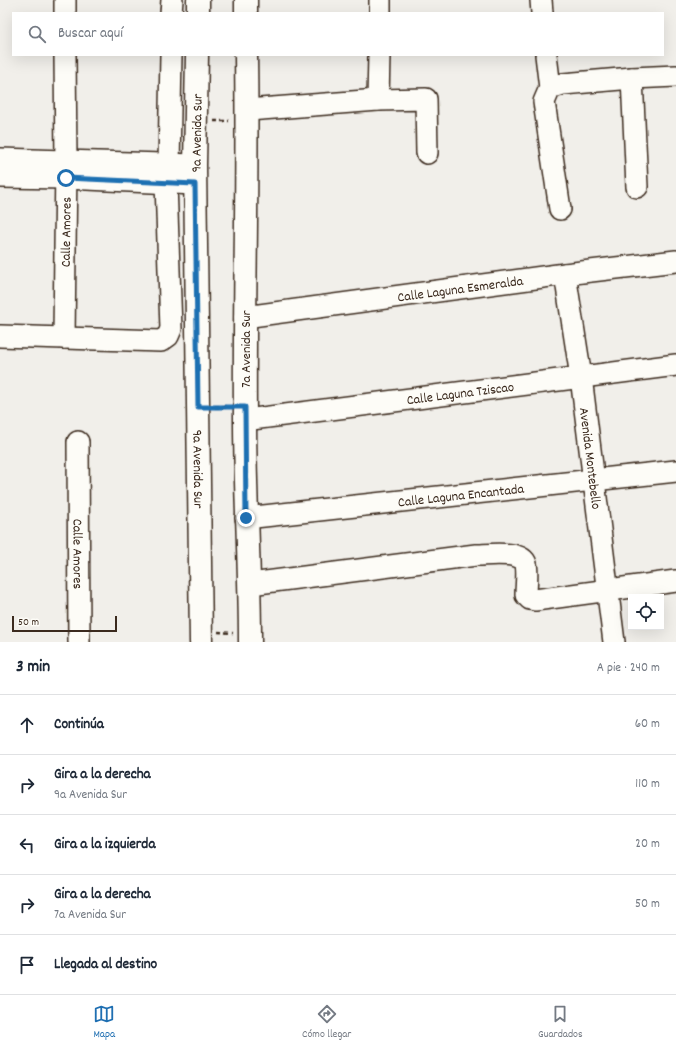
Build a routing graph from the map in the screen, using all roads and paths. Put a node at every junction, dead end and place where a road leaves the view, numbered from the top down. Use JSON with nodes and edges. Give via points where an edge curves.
{"nodes":[{"id":1,"x":65,"y":0,"type":"edge"},
{"id":2,"x":172,"y":0,"type":"edge"},
{"id":3,"x":198,"y":0,"type":"edge"},
{"id":4,"x":246,"y":0,"type":"edge"},
{"id":5,"x":380,"y":0,"type":"edge"},
{"id":6,"x":541,"y":0,"type":"edge"},
{"id":7,"x":65,"y":12,"type":"edge"},
{"id":8,"x":171,"y":12,"type":"edge"},
{"id":9,"x":198,"y":12,"type":"edge"},
{"id":10,"x":246,"y":12,"type":"edge"},
{"id":11,"x":380,"y":12,"type":"edge"},
{"id":12,"x":542,"y":12,"type":"edge"},
{"id":13,"x":65,"y":56,"type":"edge"},
{"id":14,"x":171,"y":56,"type":"edge"},
{"id":15,"x":197,"y":56,"type":"edge"},
{"id":16,"x":246,"y":56,"type":"edge"},
{"id":17,"x":379,"y":56,"type":"edge"},
{"id":18,"x":546,"y":56,"type":"edge"},
{"id":19,"x":676,"y":76,"type":"edge"},
{"id":20,"x":632,"y":78,"type":"junction"},
{"id":21,"x":550,"y":88,"type":"junction"},
{"id":22,"x":378,"y":100,"type":"junction"},
{"id":23,"x":247,"y":116,"type":"junction"},
{"id":24,"x":196,"y":120,"type":"junction"},
{"id":25,"x":427,"y":153,"type":"dead end"},
{"id":26,"x":0,"y":159,"type":"edge"},
{"id":27,"x":66,"y":170,"type":"junction"},
{"id":28,"x":167,"y":174,"type":"junction"},
{"id":29,"x":195,"y":175,"type":"junction"},
{"id":30,"x":0,"y":177,"type":"edge"},
{"id":31,"x":637,"y":187,"type":"dead end"},
{"id":32,"x":560,"y":209,"type":"dead end"},
{"id":33,"x":676,"y":262,"type":"edge"},
{"id":34,"x":565,"y":274,"type":"junction"},
{"id":35,"x":245,"y":317,"type":"junction"},
{"id":36,"x":0,"y":336,"type":"edge"},
{"id":37,"x":64,"y":338,"type":"junction"},
{"id":38,"x":676,"y":365,"type":"edge"},
{"id":39,"x":581,"y":377,"type":"junction"},
{"id":40,"x":198,"y":407,"type":"junction"},
{"id":41,"x":245,"y":413,"type":"junction"},
{"id":42,"x":78,"y":442,"type":"dead end"},
{"id":43,"x":676,"y":471,"type":"edge"},
{"id":44,"x":593,"y":480,"type":"junction"},
{"id":45,"x":246,"y":518,"type":"junction"},
{"id":46,"x":676,"y":581,"type":"edge"},
{"id":47,"x":250,"y":584,"type":"junction"},
{"id":48,"x":608,"y":591,"type":"junction"},
{"id":49,"x":201,"y":637,"type":"edge"},
{"id":50,"x":250,"y":638,"type":"edge"},
{"id":51,"x":79,"y":642,"type":"edge"},
{"id":52,"x":614,"y":642,"type":"edge"}],
"edges":[{"from":1,"to":7,"type":"street"},
{"from":2,"to":8,"type":"street"},
{"from":3,"to":9,"type":"main road"},
{"from":4,"to":10,"type":"main road"},
{"from":5,"to":11,"type":"street"},
{"from":6,"to":12,"type":"street"},
{"from":13,"to":27,"type":"street","name":"Calle Amores"},
{"from":14,"to":28,"type":"street"},
{"from":15,"to":24,"type":"main road","name":"9a Avenida Sur"},
{"from":16,"to":23,"type":"main road","name":"7a Avenida Sur"},
{"from":17,"to":22,"type":"street"},
{"from":18,"to":21,"type":"street"},
{"from":19,"to":20,"type":"street"},
{"from":20,"to":21,"type":"street","via":[[563,84]]},
{"from":20,"to":31,"type":"street"},
{"from":21,"to":32,"type":"street","via":[[544,102]]},
{"from":22,"to":23,"type":"street"},
{"from":22,"to":25,"type":"street","via":[[426,99]]},
{"from":23,"to":24,"type":"path"},
{"from":23,"to":35,"type":"main road","name":"7a Avenida Sur"},
{"from":24,"to":29,"type":"main road","name":"9a Avenida Sur"},
{"from":26,"to":27,"type":"street"},
{"from":27,"to":28,"type":"street"},
{"from":27,"to":30,"type":"street"},
{"from":27,"to":37,"type":"street","name":"Calle Amores"},
{"from":28,"to":29,"type":"street"},
{"from":28,"to":37,"type":"street","via":[[171,329],[168,336],[160,341]]},
{"from":29,"to":40,"type":"main road","name":"9a Avenida Sur"},
{"from":33,"to":34,"type":"street","name":"Calle Laguna Esmeralda"},
{"from":34,"to":35,"type":"street","name":"Calle Laguna Esmeralda"},
{"from":34,"to":39,"type":"street","name":"Avenida Montebello"},
{"from":35,"to":41,"type":"main road","name":"7a Avenida Sur"},
{"from":36,"to":37,"type":"street"},
{"from":38,"to":39,"type":"street","name":"Calle Laguna Tziscao"},
{"from":39,"to":41,"type":"street","name":"Calle Laguna Tziscao"},
{"from":39,"to":44,"type":"street","name":"Avenida Montebello"},
{"from":40,"to":41,"type":"path"},
{"from":40,"to":49,"type":"main road","name":"9a Avenida Sur"},
{"from":41,"to":45,"type":"main road","name":"7a Avenida Sur"},
{"from":42,"to":51,"type":"street","name":"Calle Amores"},
{"from":43,"to":44,"type":"street","name":"Calle Laguna Encantada"},
{"from":44,"to":45,"type":"street","name":"Calle Laguna Encantada"},
{"from":44,"to":48,"type":"street","name":"Avenida Montebello"},
{"from":45,"to":47,"type":"main road","name":"7a Avenida Sur"},
{"from":46,"to":48,"type":"street"},
{"from":47,"to":48,"type":"street","via":[[476,555],[514,555],[521,557],[526,563],[526,595],[530,599]]},
{"from":47,"to":50,"type":"main road","name":"7a Avenida Sur"},
{"from":48,"to":52,"type":"street","name":"Avenida Montebello"},
{"from":49,"to":50,"type":"path"}]}
